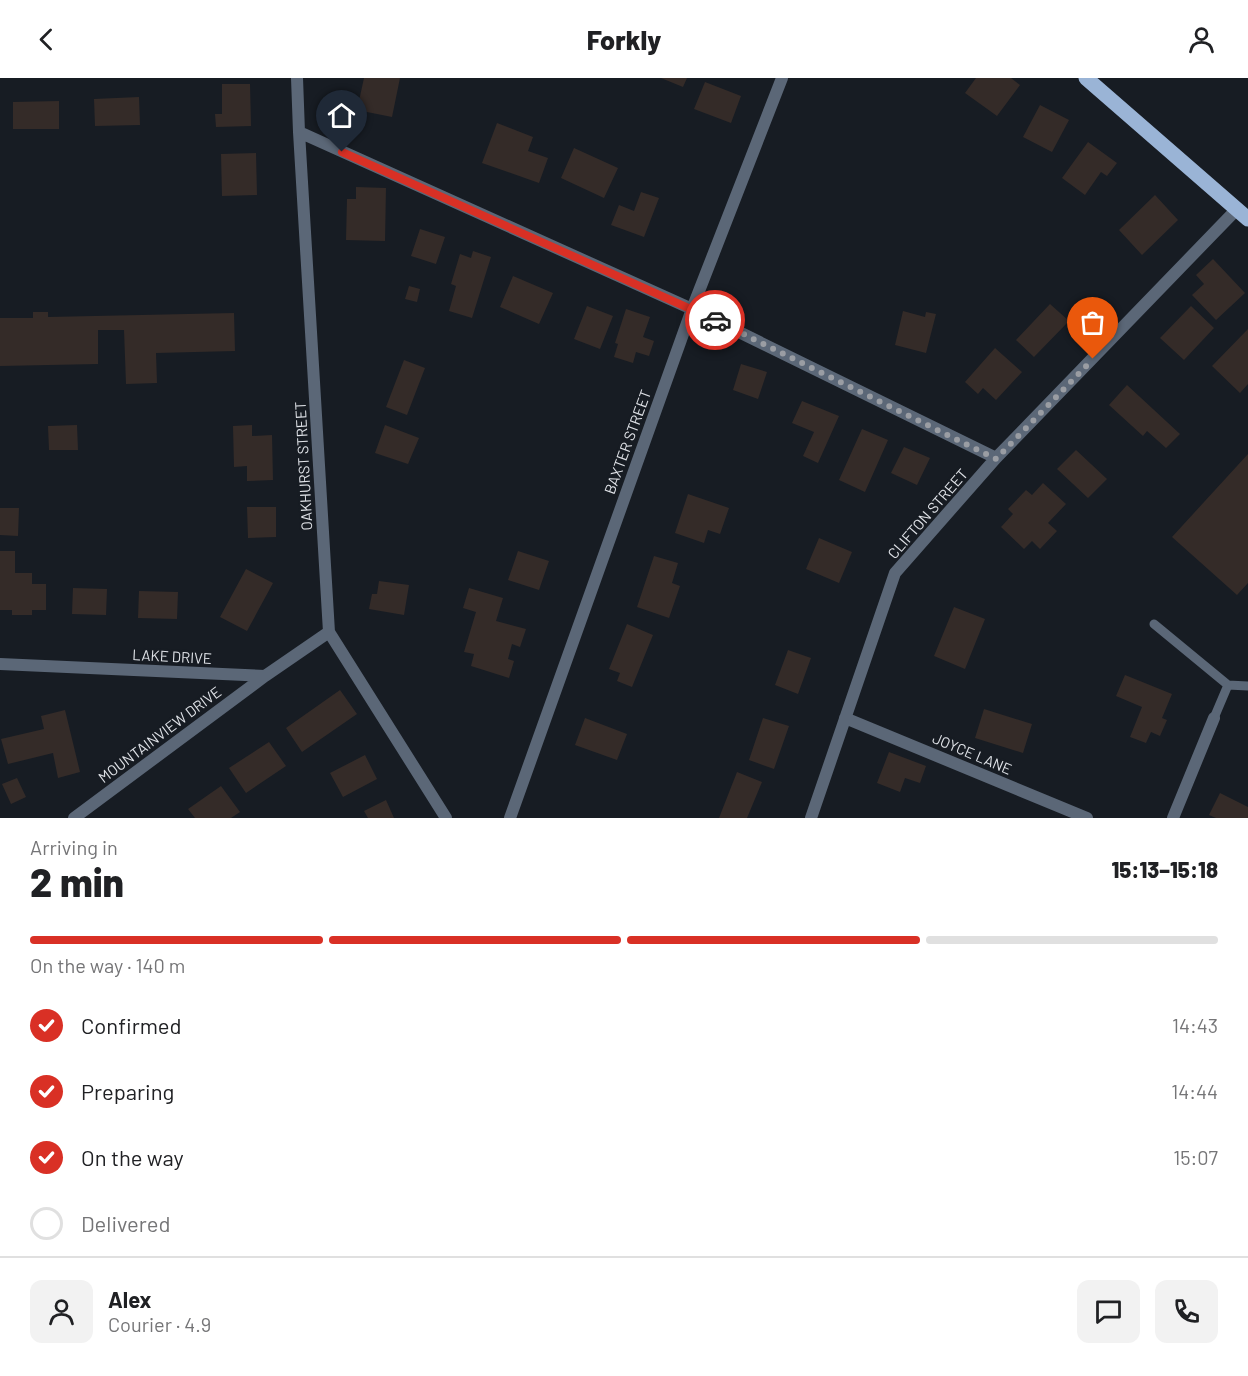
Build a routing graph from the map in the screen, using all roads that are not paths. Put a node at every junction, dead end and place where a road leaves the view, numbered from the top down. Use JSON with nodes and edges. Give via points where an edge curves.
{"nodes":[{"id":1,"x":297,"y":78,"type":"edge"},
{"id":2,"x":782,"y":78,"type":"edge"},
{"id":3,"x":1086,"y":78,"type":"edge"},
{"id":4,"x":299,"y":132,"type":"junction"},
{"id":5,"x":1243,"y":214,"type":"edge"},
{"id":6,"x":692,"y":309,"type":"junction"},
{"id":7,"x":996,"y":459,"type":"junction"},
{"id":8,"x":1154,"y":624,"type":"dead end"},
{"id":9,"x":328,"y":632,"type":"junction"},
{"id":10,"x":0,"y":664,"type":"edge"},
{"id":11,"x":265,"y":676,"type":"junction"},
{"id":12,"x":1228,"y":685,"type":"junction"},
{"id":13,"x":1248,"y":686,"type":"edge"},
{"id":14,"x":845,"y":718,"type":"junction"},
{"id":15,"x":1214,"y":718,"type":"joint"},
{"id":16,"x":74,"y":818,"type":"edge"},
{"id":17,"x":446,"y":818,"type":"edge"},
{"id":18,"x":510,"y":818,"type":"edge"},
{"id":19,"x":811,"y":818,"type":"edge"},
{"id":20,"x":1087,"y":818,"type":"edge"},
{"id":21,"x":1173,"y":818,"type":"edge"}],
"edges":[{"from":1,"to":4,"type":"street","name":"OAKHURST STREET"},
{"from":2,"to":6,"type":"street","name":"BAXTER STREET"},
{"from":3,"to":5,"type":"main road"},
{"from":4,"to":6,"type":"street"},
{"from":4,"to":9,"type":"street","name":"OAKHURST STREET"},
{"from":5,"to":7,"type":"street","name":"CLIFTON STREET"},
{"from":6,"to":7,"type":"street"},
{"from":6,"to":18,"type":"street","name":"BAXTER STREET"},
{"from":7,"to":14,"type":"street","name":"CLIFTON STREET","via":[[895,573]]},
{"from":8,"to":12,"type":"lane"},
{"from":9,"to":11,"type":"street"},
{"from":9,"to":17,"type":"street","name":"OAKHURST STREET"},
{"from":10,"to":11,"type":"street","name":"LAKE DRIVE"},
{"from":11,"to":16,"type":"street","name":"MOUNTAINVIEW DRIVE"},
{"from":12,"to":13,"type":"lane"},
{"from":12,"to":15,"type":"lane"},
{"from":14,"to":19,"type":"street","name":"CLIFTON STREET"},
{"from":14,"to":20,"type":"street","name":"JOYCE LANE"},
{"from":15,"to":21,"type":"street"}]}
